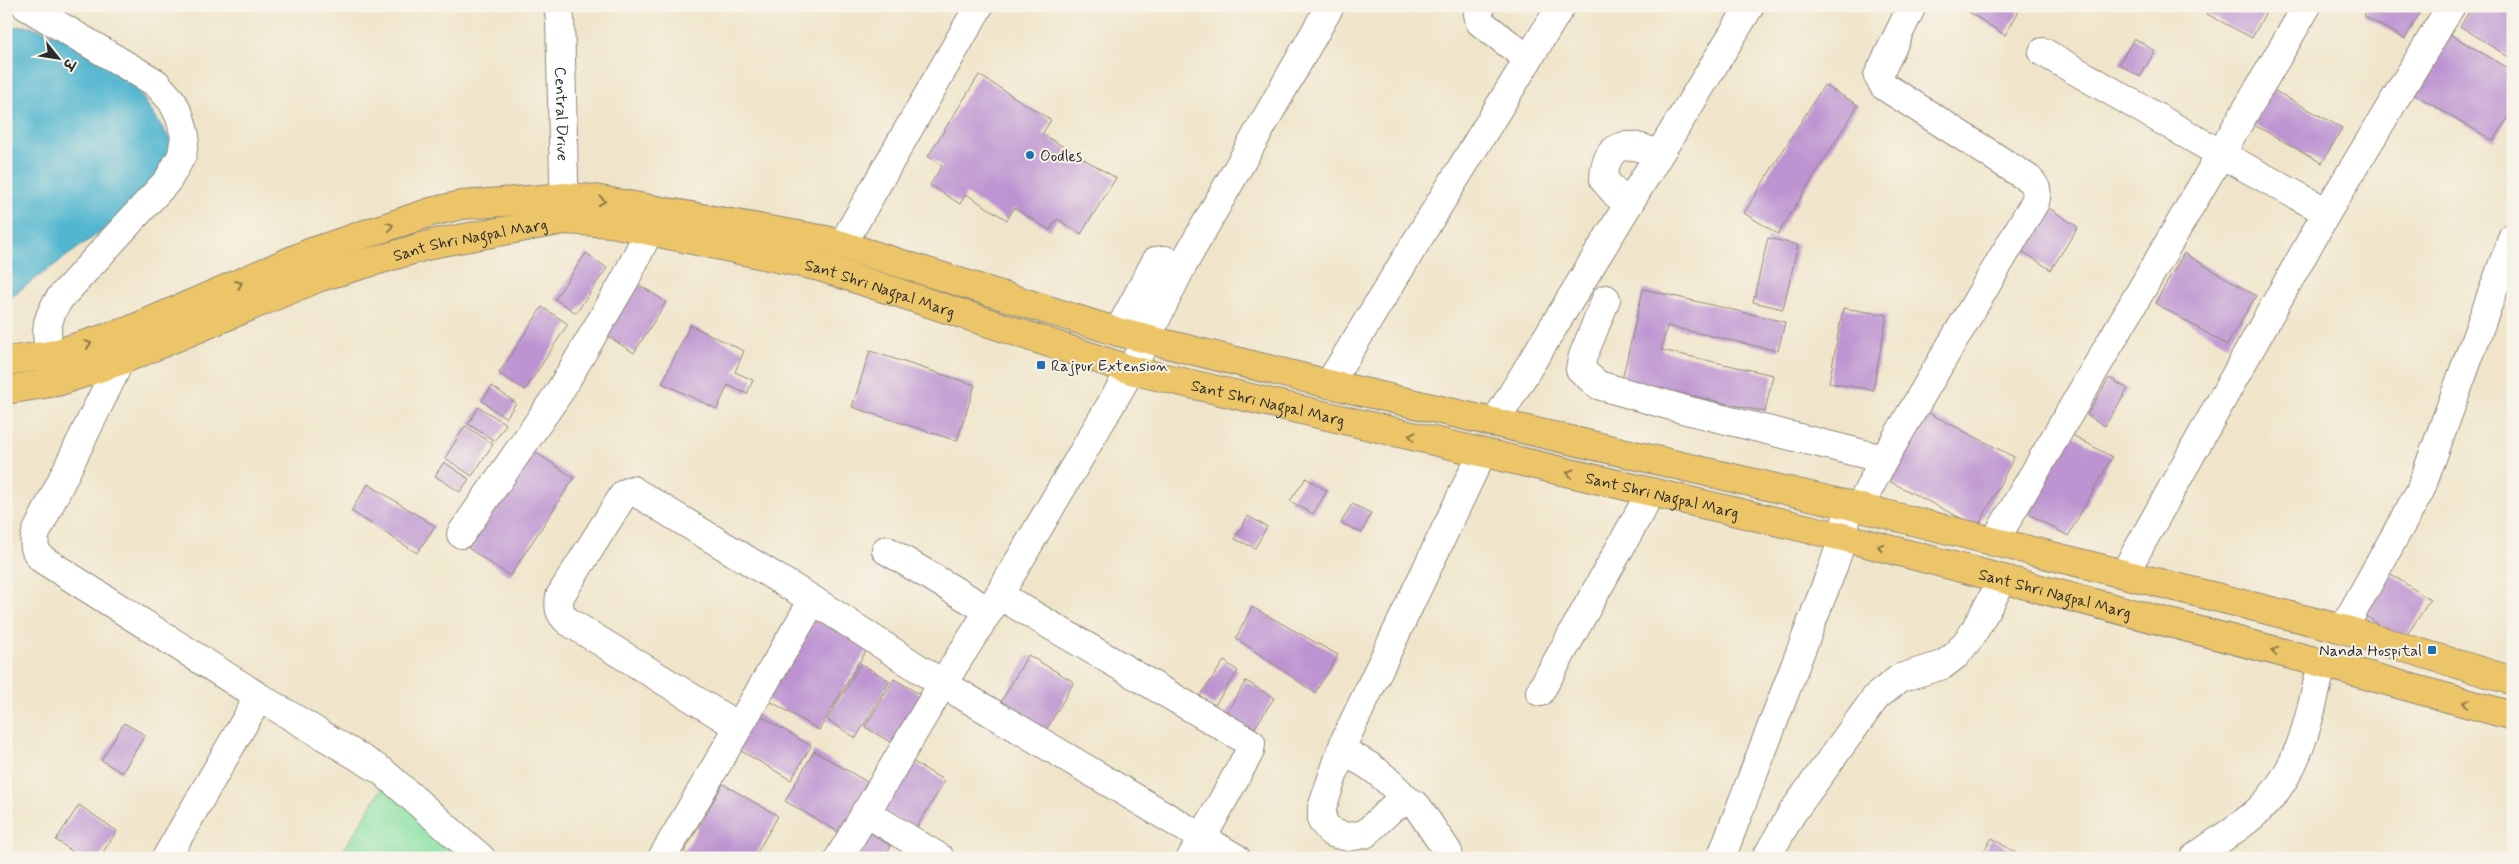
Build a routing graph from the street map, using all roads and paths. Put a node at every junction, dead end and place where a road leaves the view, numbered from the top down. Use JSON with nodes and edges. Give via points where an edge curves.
{"nodes":[{"id":1,"x":26,"y":6,"type":"edge"},
{"id":2,"x":558,"y":6,"type":"edge"},
{"id":3,"x":979,"y":6,"type":"edge"},
{"id":4,"x":1330,"y":6,"type":"edge"},
{"id":5,"x":1481,"y":6,"type":"edge"},
{"id":6,"x":1561,"y":6,"type":"edge"},
{"id":7,"x":1750,"y":6,"type":"edge"},
{"id":8,"x":1912,"y":6,"type":"edge"},
{"id":9,"x":2307,"y":6,"type":"edge"},
{"id":10,"x":2452,"y":6,"type":"edge"},
{"id":11,"x":2043,"y":52,"type":"dead end"},
{"id":12,"x":1528,"y":59,"type":"junction"},
{"id":13,"x":2219,"y":153,"type":"junction"},
{"id":14,"x":1658,"y":155,"type":"junction"},
{"id":15,"x":1630,"y":201,"type":"junction"},
{"id":16,"x":566,"y":209,"type":"junction"},
{"id":17,"x":2327,"y":212,"type":"junction"},
{"id":18,"x":649,"y":231,"type":"junction"},
{"id":19,"x":2513,"y":236,"type":"edge"},
{"id":20,"x":842,"y":245,"type":"junction"},
{"id":21,"x":1181,"y":268,"type":"junction"},
{"id":22,"x":1606,"y":299,"type":"dead end"},
{"id":23,"x":1118,"y":332,"type":"junction"},
{"id":24,"x":1147,"y":339,"type":"junction"},
{"id":25,"x":51,"y":356,"type":"junction"},
{"id":26,"x":6,"y":361,"type":"edge"},
{"id":27,"x":120,"y":361,"type":"junction"},
{"id":28,"x":1131,"y":370,"type":"junction"},
{"id":29,"x":57,"y":382,"type":"junction"},
{"id":30,"x":1329,"y":384,"type":"junction"},
{"id":31,"x":6,"y":390,"type":"edge"},
{"id":32,"x":1495,"y":422,"type":"junction"},
{"id":33,"x":1482,"y":453,"type":"junction"},
{"id":34,"x":1884,"y":458,"type":"junction"},
{"id":35,"x":1651,"y":492,"type":"junction"},
{"id":36,"x":1854,"y":507,"type":"junction"},
{"id":37,"x":1936,"y":527,"type":"junction"},
{"id":38,"x":460,"y":534,"type":"dead end"},
{"id":39,"x":1843,"y":537,"type":"junction"},
{"id":40,"x":1994,"y":542,"type":"junction"},
{"id":41,"x":886,"y":550,"type":"dead end"},
{"id":42,"x":1928,"y":559,"type":"junction"},
{"id":43,"x":2124,"y":574,"type":"junction"},
{"id":44,"x":2004,"y":579,"type":"junction"},
{"id":45,"x":812,"y":600,"type":"junction"},
{"id":46,"x":994,"y":603,"type":"junction"},
{"id":47,"x":2342,"y":629,"type":"junction"},
{"id":48,"x":2322,"y":663,"type":"junction"},
{"id":49,"x":2513,"y":681,"type":"edge"},
{"id":50,"x":943,"y":683,"type":"junction"},
{"id":51,"x":1540,"y":692,"type":"dead end"},
{"id":52,"x":259,"y":697,"type":"junction"},
{"id":53,"x":2513,"y":716,"type":"edge"},
{"id":54,"x":739,"y":727,"type":"junction"},
{"id":55,"x":1341,"y":752,"type":"junction"},
{"id":56,"x":1408,"y":801,"type":"junction"},
{"id":57,"x":865,"y":812,"type":"junction"},
{"id":58,"x":1197,"y":848,"type":"edge"},
{"id":59,"x":1448,"y":852,"type":"dead end"},
{"id":60,"x":166,"y":858,"type":"edge"},
{"id":61,"x":481,"y":858,"type":"edge"},
{"id":62,"x":662,"y":858,"type":"edge"},
{"id":63,"x":839,"y":858,"type":"edge"},
{"id":64,"x":940,"y":858,"type":"edge"},
{"id":65,"x":1236,"y":858,"type":"edge"},
{"id":66,"x":1721,"y":858,"type":"edge"},
{"id":67,"x":1766,"y":858,"type":"edge"},
{"id":68,"x":2194,"y":858,"type":"edge"}],
"edges":[{"from":1,"to":25,"type":"street","via":[[156,83],[172,101],[185,136],[182,155],[168,180],[50,312],[46,326]]},
{"from":2,"to":16,"type":"street","name":"Central Drive"},
{"from":3,"to":20,"type":"street"},
{"from":4,"to":21,"type":"street"},
{"from":5,"to":12,"type":"street","via":[[1480,22]]},
{"from":6,"to":12,"type":"street"},
{"from":7,"to":14,"type":"street"},
{"from":8,"to":34,"type":"street","via":[[1878,76],[1884,86],[2029,179],[2036,185],[2037,192],[2035,202]]},
{"from":9,"to":13,"type":"street"},
{"from":10,"to":17,"type":"street"},
{"from":11,"to":13,"type":"street"},
{"from":12,"to":30,"type":"street"},
{"from":13,"to":17,"type":"street"},
{"from":13,"to":40,"type":"street"},
{"from":14,"to":15,"type":"street"},
{"from":14,"to":15,"type":"street","via":[[1643,147],[1628,145],[1614,151],[1604,163],[1604,180],[1617,194]]},
{"from":15,"to":32,"type":"street"},
{"from":16,"to":18,"type":"main road","name":"Sant Shri Nagpal Marg"},
{"from":16,"to":20,"type":"main road","name":"Sant Shri Nagpal Marg","one_way":true,"via":[[672,212]]},
{"from":25,"to":16,"type":"main road","name":"Sant Shri Nagpal Marg","one_way":true,"via":[[128,331],[310,253],[431,212],[462,205]]},
{"from":16,"to":27,"type":"main road","name":"Sant Shri Nagpal Marg","via":[[320,277]]},
{"from":17,"to":43,"type":"street"},
{"from":18,"to":28,"type":"main road","name":"Sant Shri Nagpal Marg","via":[[820,267]]},
{"from":18,"to":38,"type":"street","via":[[625,280],[558,394]]},
{"from":19,"to":47,"type":"street","via":[[2420,491]]},
{"from":20,"to":23,"type":"main road","name":"Sant Shri Nagpal Marg"},
{"from":21,"to":23,"type":"street","via":[[1165,260],[1156,261]]},
{"from":21,"to":24,"type":"street"},
{"from":22,"to":34,"type":"street","via":[[1580,369],[1598,385]]},
{"from":23,"to":24,"type":"main road","name":"Sant Shri Nagpal Marg"},
{"from":24,"to":28,"type":"street"},
{"from":24,"to":30,"type":"main road","name":"Sant Shri Nagpal Marg"},
{"from":25,"to":26,"type":"main road","name":"Sant Shri Nagpal Marg"},
{"from":25,"to":29,"type":"street"},
{"from":27,"to":29,"type":"main road","name":"Sant Shri Nagpal Marg"},
{"from":27,"to":52,"type":"street","via":[[36,534],[35,552]]},
{"from":33,"to":28,"type":"main road","name":"Sant Shri Nagpal Marg","one_way":true},
{"from":28,"to":46,"type":"street"},
{"from":29,"to":31,"type":"main road","name":"Sant Shri Nagpal Marg"},
{"from":30,"to":32,"type":"main road","name":"Sant Shri Nagpal Marg"},
{"from":32,"to":36,"type":"main road","name":"Sant Shri Nagpal Marg"},
{"from":35,"to":33,"type":"main road","name":"Sant Shri Nagpal Marg","one_way":true},
{"from":33,"to":55,"type":"street"},
{"from":34,"to":36,"type":"street"},
{"from":35,"to":39,"type":"main road","name":"Sant Shri Nagpal Marg"},
{"from":35,"to":51,"type":"street"},
{"from":36,"to":37,"type":"main road","name":"Sant Shri Nagpal Marg"},
{"from":36,"to":39,"type":"street"},
{"from":37,"to":40,"type":"main road","name":"Sant Shri Nagpal Marg"},
{"from":37,"to":42,"type":"main road","via":[[1927,529],[1917,541],[1917,548]]},
{"from":42,"to":39,"type":"main road","name":"Sant Shri Nagpal Marg","one_way":true},
{"from":39,"to":66,"type":"street"},
{"from":40,"to":43,"type":"main road","name":"Sant Shri Nagpal Marg"},
{"from":41,"to":46,"type":"street"},
{"from":42,"to":44,"type":"main road","name":"Sant Shri Nagpal Marg"},
{"from":43,"to":47,"type":"main road","name":"Sant Shri Nagpal Marg"},
{"from":48,"to":44,"type":"main road","name":"Sant Shri Nagpal Marg","one_way":true},
{"from":44,"to":67,"type":"street","via":[[1972,635],[1956,655],[1943,665],[1900,678],[1876,697],[1792,813]]},
{"from":45,"to":50,"type":"street"},
{"from":45,"to":54,"type":"street"},
{"from":45,"to":54,"type":"street","via":[[632,490],[624,494],[560,596],[561,615],[569,622]]},
{"from":46,"to":50,"type":"street"},
{"from":46,"to":58,"type":"street","via":[[1251,743],[1250,751]]},
{"from":47,"to":49,"type":"main road","name":"Sant Shri Nagpal Marg"},
{"from":53,"to":48,"type":"main road","name":"Sant Shri Nagpal Marg","one_way":true},
{"from":48,"to":68,"type":"street","via":[[2304,740],[2294,764],[2277,790],[2259,810]]},
{"from":50,"to":57,"type":"street"},
{"from":50,"to":58,"type":"street"},
{"from":52,"to":60,"type":"street"},
{"from":52,"to":61,"type":"street","via":[[382,771]]},
{"from":54,"to":62,"type":"street"},
{"from":55,"to":56,"type":"street","via":[[1367,762]]},
{"from":55,"to":56,"type":"street","via":[[1322,808],[1322,821],[1332,833],[1348,837],[1365,834],[1392,808]]},
{"from":56,"to":59,"type":"street","via":[[1417,806]]},
{"from":57,"to":63,"type":"street"},
{"from":57,"to":64,"type":"street"},
{"from":58,"to":65,"type":"street"}]}
